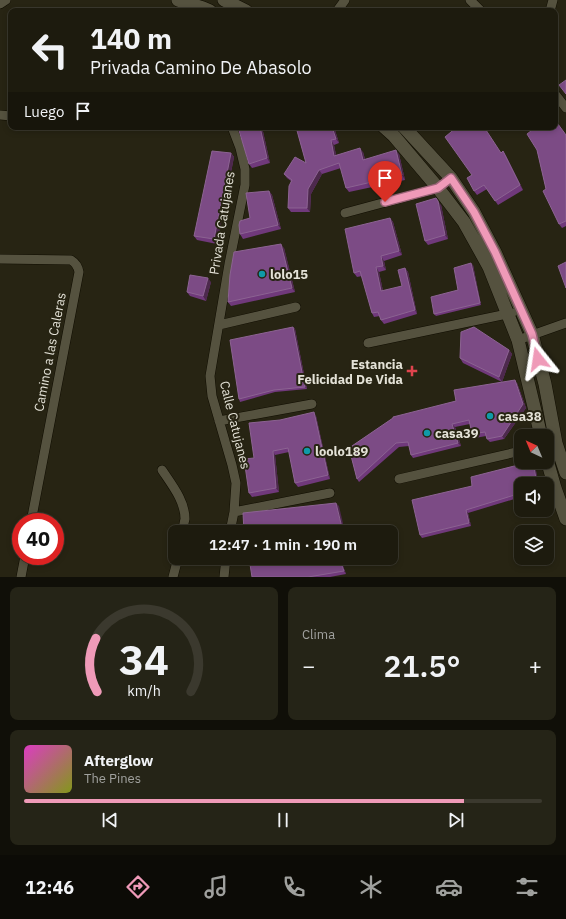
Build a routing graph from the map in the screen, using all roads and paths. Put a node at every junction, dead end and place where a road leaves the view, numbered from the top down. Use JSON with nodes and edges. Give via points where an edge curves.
{"nodes":[{"id":1,"x":6,"y":0,"type":"edge"},
{"id":2,"x":178,"y":0,"type":"edge"},
{"id":3,"x":224,"y":0,"type":"edge"},
{"id":4,"x":470,"y":0,"type":"edge"},
{"id":5,"x":0,"y":4,"type":"edge"},
{"id":6,"x":203,"y":8,"type":"edge"},
{"id":7,"x":240,"y":8,"type":"edge"},
{"id":8,"x":478,"y":8,"type":"edge"},
{"id":9,"x":558,"y":98,"type":"edge"},
{"id":10,"x":566,"y":108,"type":"edge"},
{"id":11,"x":233,"y":130,"type":"edge"},
{"id":12,"x":387,"y":130,"type":"edge"},
{"id":13,"x":407,"y":130,"type":"edge"},
{"id":14,"x":451,"y":178,"type":"junction"},
{"id":15,"x":438,"y":188,"type":"junction"},
{"id":16,"x":345,"y":213,"type":"dead end"},
{"id":17,"x":0,"y":258,"type":"edge"},
{"id":18,"x":296,"y":307,"type":"dead end"},
{"id":19,"x":521,"y":310,"type":"junction"},
{"id":20,"x":509,"y":314,"type":"junction"},
{"id":21,"x":566,"y":322,"type":"edge"},
{"id":22,"x":219,"y":326,"type":"junction"},
{"id":23,"x":532,"y":334,"type":"junction"},
{"id":24,"x":518,"y":340,"type":"junction"},
{"id":25,"x":368,"y":343,"type":"dead end"},
{"id":26,"x":312,"y":404,"type":"dead end"},
{"id":27,"x":219,"y":421,"type":"junction"},
{"id":28,"x":539,"y":429,"type":"edge"},
{"id":29,"x":550,"y":429,"type":"edge"},
{"id":30,"x":554,"y":448,"type":"edge"},
{"id":31,"x":514,"y":453,"type":"edge"},
{"id":32,"x":550,"y":469,"type":"edge"},
{"id":33,"x":162,"y":470,"type":"dead end"},
{"id":34,"x":566,"y":473,"type":"edge"},
{"id":35,"x":399,"y":479,"type":"dead end"},
{"id":36,"x":330,"y":493,"type":"dead end"},
{"id":37,"x":234,"y":512,"type":"junction"},
{"id":38,"x":34,"y":513,"type":"edge"},
{"id":39,"x":566,"y":519,"type":"edge"},
{"id":40,"x":184,"y":525,"type":"edge"},
{"id":41,"x":231,"y":525,"type":"edge"},
{"id":42,"x":23,"y":565,"type":"edge"},
{"id":43,"x":176,"y":565,"type":"edge"},
{"id":44,"x":225,"y":565,"type":"edge"},
{"id":45,"x":21,"y":577,"type":"edge"},
{"id":46,"x":173,"y":577,"type":"edge"},
{"id":47,"x":224,"y":577,"type":"edge"}],
"edges":[{"from":1,"to":5,"type":"street"},
{"from":2,"to":6,"type":"street"},
{"from":3,"to":7,"type":"street"},
{"from":4,"to":8,"type":"street"},
{"from":9,"to":10,"type":"street"},
{"from":11,"to":22,"type":"street","name":"Privada Catujanes","via":[[245,169],[245,185],[228,264]]},
{"from":12,"to":15,"type":"street"},
{"from":13,"to":14,"type":"street"},
{"from":14,"to":15,"type":"street"},
{"from":14,"to":19,"type":"street","via":[[474,212]]},
{"from":15,"to":16,"type":"street"},
{"from":15,"to":20,"type":"street","via":[[464,222],[489,267]]},
{"from":17,"to":38,"type":"street","name":"Camino a las Caleras","via":[[71,260],[78,266],[79,272]]},
{"from":18,"to":22,"type":"street"},
{"from":19,"to":20,"type":"street"},
{"from":19,"to":23,"type":"street"},
{"from":20,"to":24,"type":"street"},
{"from":20,"to":25,"type":"street"},
{"from":21,"to":23,"type":"street"},
{"from":22,"to":27,"type":"street","name":"Calle Catujanes","via":[[210,376]]},
{"from":23,"to":24,"type":"street"},
{"from":23,"to":29,"type":"street","via":[[545,384]]},
{"from":24,"to":28,"type":"street"},
{"from":26,"to":27,"type":"street"},
{"from":27,"to":37,"type":"street","name":"Calle Catujanes","via":[[236,483]]},
{"from":30,"to":34,"type":"street"},
{"from":31,"to":35,"type":"street"},
{"from":32,"to":39,"type":"street"},
{"from":33,"to":40,"type":"street","via":[[182,504]]},
{"from":36,"to":37,"type":"street"},
{"from":37,"to":41,"type":"street","name":"Calle Catujanes"},
{"from":42,"to":45,"type":"street"},
{"from":43,"to":46,"type":"street"},
{"from":44,"to":47,"type":"street"}]}
